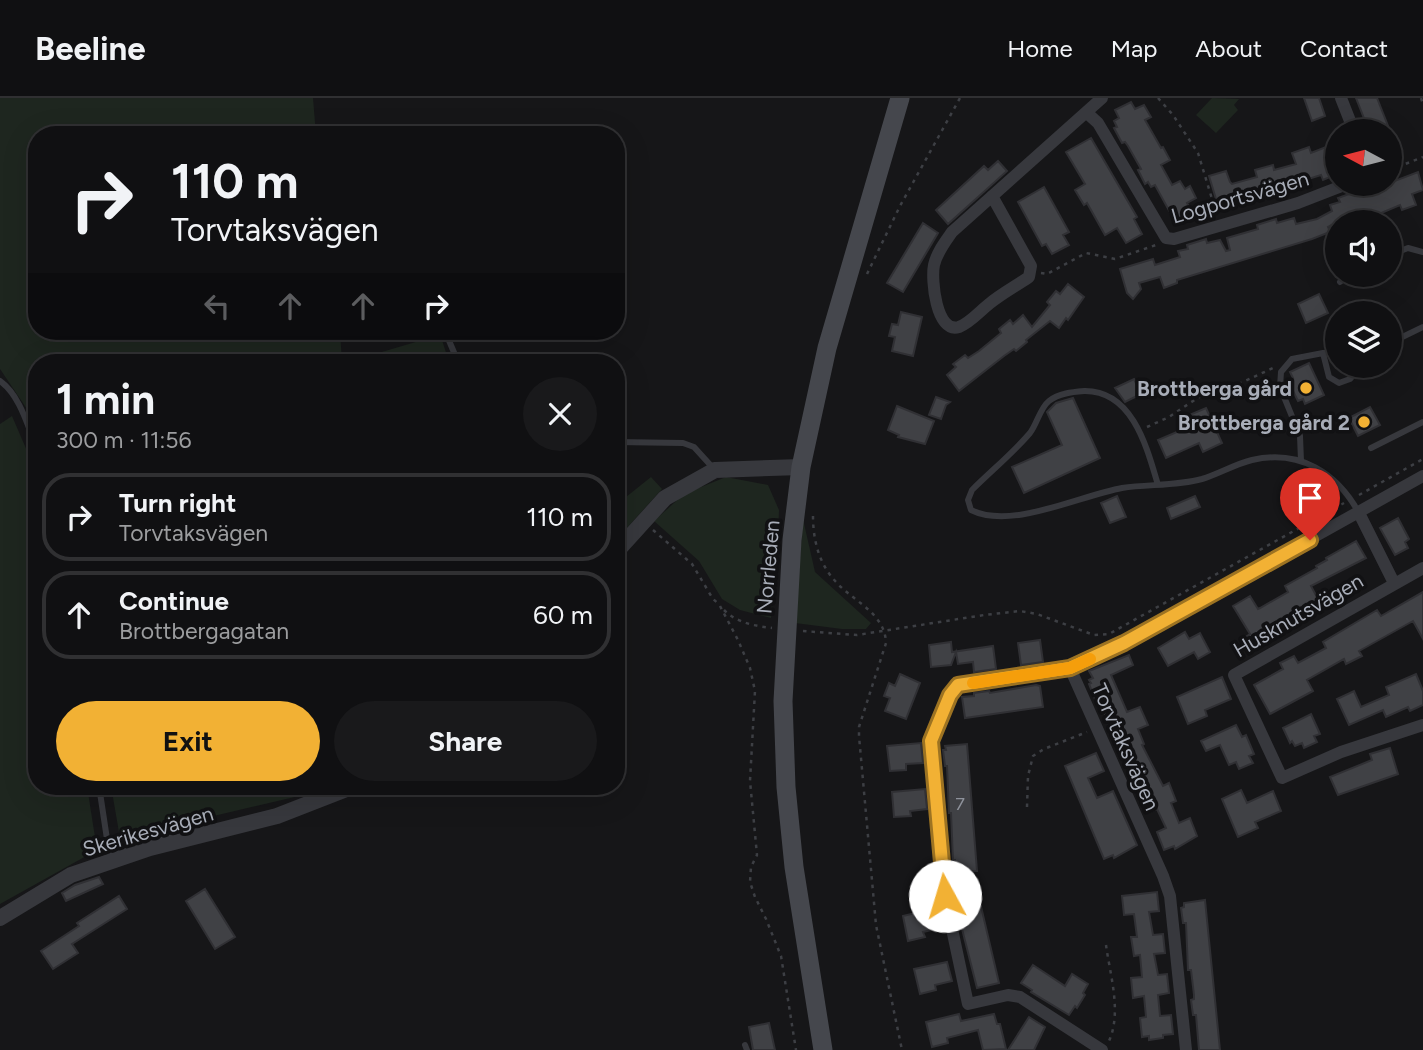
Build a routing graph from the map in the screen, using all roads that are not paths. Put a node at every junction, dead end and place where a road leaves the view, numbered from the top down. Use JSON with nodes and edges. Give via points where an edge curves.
{"nodes":[{"id":1,"x":900,"y":98,"type":"edge"},
{"id":2,"x":1102,"y":98,"type":"edge"},
{"id":3,"x":1341,"y":98,"type":"edge"},
{"id":4,"x":1087,"y":113,"type":"junction"},
{"id":5,"x":1349,"y":119,"type":"edge"},
{"id":6,"x":1325,"y":193,"type":"edge"},
{"id":7,"x":992,"y":196,"type":"junction"},
{"id":8,"x":1402,"y":250,"type":"edge"},
{"id":9,"x":1423,"y":252,"type":"edge"},
{"id":10,"x":1423,"y":327,"type":"edge"},
{"id":11,"x":1402,"y":337,"type":"edge"},
{"id":12,"x":1323,"y":353,"type":"joint"},
{"id":13,"x":1325,"y":361,"type":"edge"},
{"id":14,"x":1331,"y":378,"type":"edge"},
{"id":15,"x":1351,"y":378,"type":"edge"},
{"id":16,"x":0,"y":381,"type":"edge"},
{"id":17,"x":1423,"y":422,"type":"edge"},
{"id":18,"x":28,"y":426,"type":"edge"},
{"id":19,"x":625,"y":442,"type":"edge"},
{"id":20,"x":1371,"y":448,"type":"dead end"},
{"id":21,"x":1301,"y":461,"type":"junction"},
{"id":22,"x":801,"y":467,"type":"junction"},
{"id":23,"x":715,"y":470,"type":"junction"},
{"id":24,"x":1423,"y":476,"type":"edge"},
{"id":25,"x":1158,"y":485,"type":"junction"},
{"id":26,"x":1359,"y":513,"type":"junction"},
{"id":27,"x":625,"y":541,"type":"edge"},
{"id":28,"x":1423,"y":568,"type":"edge"},
{"id":29,"x":1394,"y":583,"type":"junction"},
{"id":30,"x":1070,"y":668,"type":"junction"},
{"id":31,"x":1423,"y":725,"type":"edge"},
{"id":32,"x":100,"y":795,"type":"edge"},
{"id":33,"x":331,"y":795,"type":"edge"},
{"id":34,"x":110,"y":861,"type":"junction"},
{"id":35,"x":0,"y":918,"type":"edge"},
{"id":36,"x":823,"y":1050,"type":"edge"},
{"id":37,"x":1103,"y":1050,"type":"edge"},
{"id":38,"x":1186,"y":1050,"type":"edge"}],
"edges":[{"from":1,"to":22,"type":"main road","name":"Norrleden","via":[[827,348]]},
{"from":2,"to":4,"type":"street"},
{"from":3,"to":5,"type":"street"},
{"from":4,"to":6,"type":"street","name":"Logportsvägen","via":[[1098,123],[1166,238]]},
{"from":4,"to":7,"type":"street"},
{"from":7,"to":7,"type":"street","via":[[939,250],[932,278],[934,294],[944,323],[952,328],[960,327],[1031,271]]},
{"from":8,"to":9,"type":"lane"},
{"from":10,"to":11,"type":"lane"},
{"from":12,"to":13,"type":"lane"},
{"from":12,"to":21,"type":"lane","via":[[1292,359],[1281,372],[1280,387],[1300,436]]},
{"from":14,"to":15,"type":"lane","via":[[1339,383]]},
{"from":16,"to":18,"type":"lane"},
{"from":17,"to":20,"type":"lane"},
{"from":19,"to":23,"type":"lane","via":[[690,444]]},
{"from":21,"to":25,"type":"lane","via":[[1253,460],[1203,478]]},
{"from":21,"to":26,"type":"lane","via":[[1336,480]]},
{"from":22,"to":23,"type":"street"},
{"from":22,"to":36,"type":"main road","name":"Norrleden","via":[[792,540],[783,732],[794,867]]},
{"from":23,"to":27,"type":"street","via":[[665,498]]},
{"from":24,"to":26,"type":"street"},
{"from":25,"to":25,"type":"lane","via":[[1088,495],[1034,513],[984,517],[971,510],[968,500],[972,490],[1031,432],[1048,401],[1069,392],[1092,391],[1111,397],[1125,410],[1144,438]]},
{"from":26,"to":29,"type":"street","name":"Husknutsvägen"},
{"from":26,"to":30,"type":"street"},
{"from":28,"to":29,"type":"street","name":"Husknutsvägen"},
{"from":29,"to":31,"type":"street","name":"Husknutsvägen","via":[[1234,674],[1282,778]]},
{"from":30,"to":37,"type":"street","name":"Torvtaksvägen","via":[[958,685],[950,695],[931,741],[940,846],[949,922],[968,1004],[1008,995],[1020,997]]},
{"from":30,"to":38,"type":"street","name":"Torvtaksvägen","via":[[1170,896]]},
{"from":32,"to":34,"type":"lane"},
{"from":33,"to":34,"type":"street","name":"Skerikesvägen","via":[[277,816]]},
{"from":34,"to":35,"type":"street","name":"Skerikesvägen","via":[[71,875]]}]}
